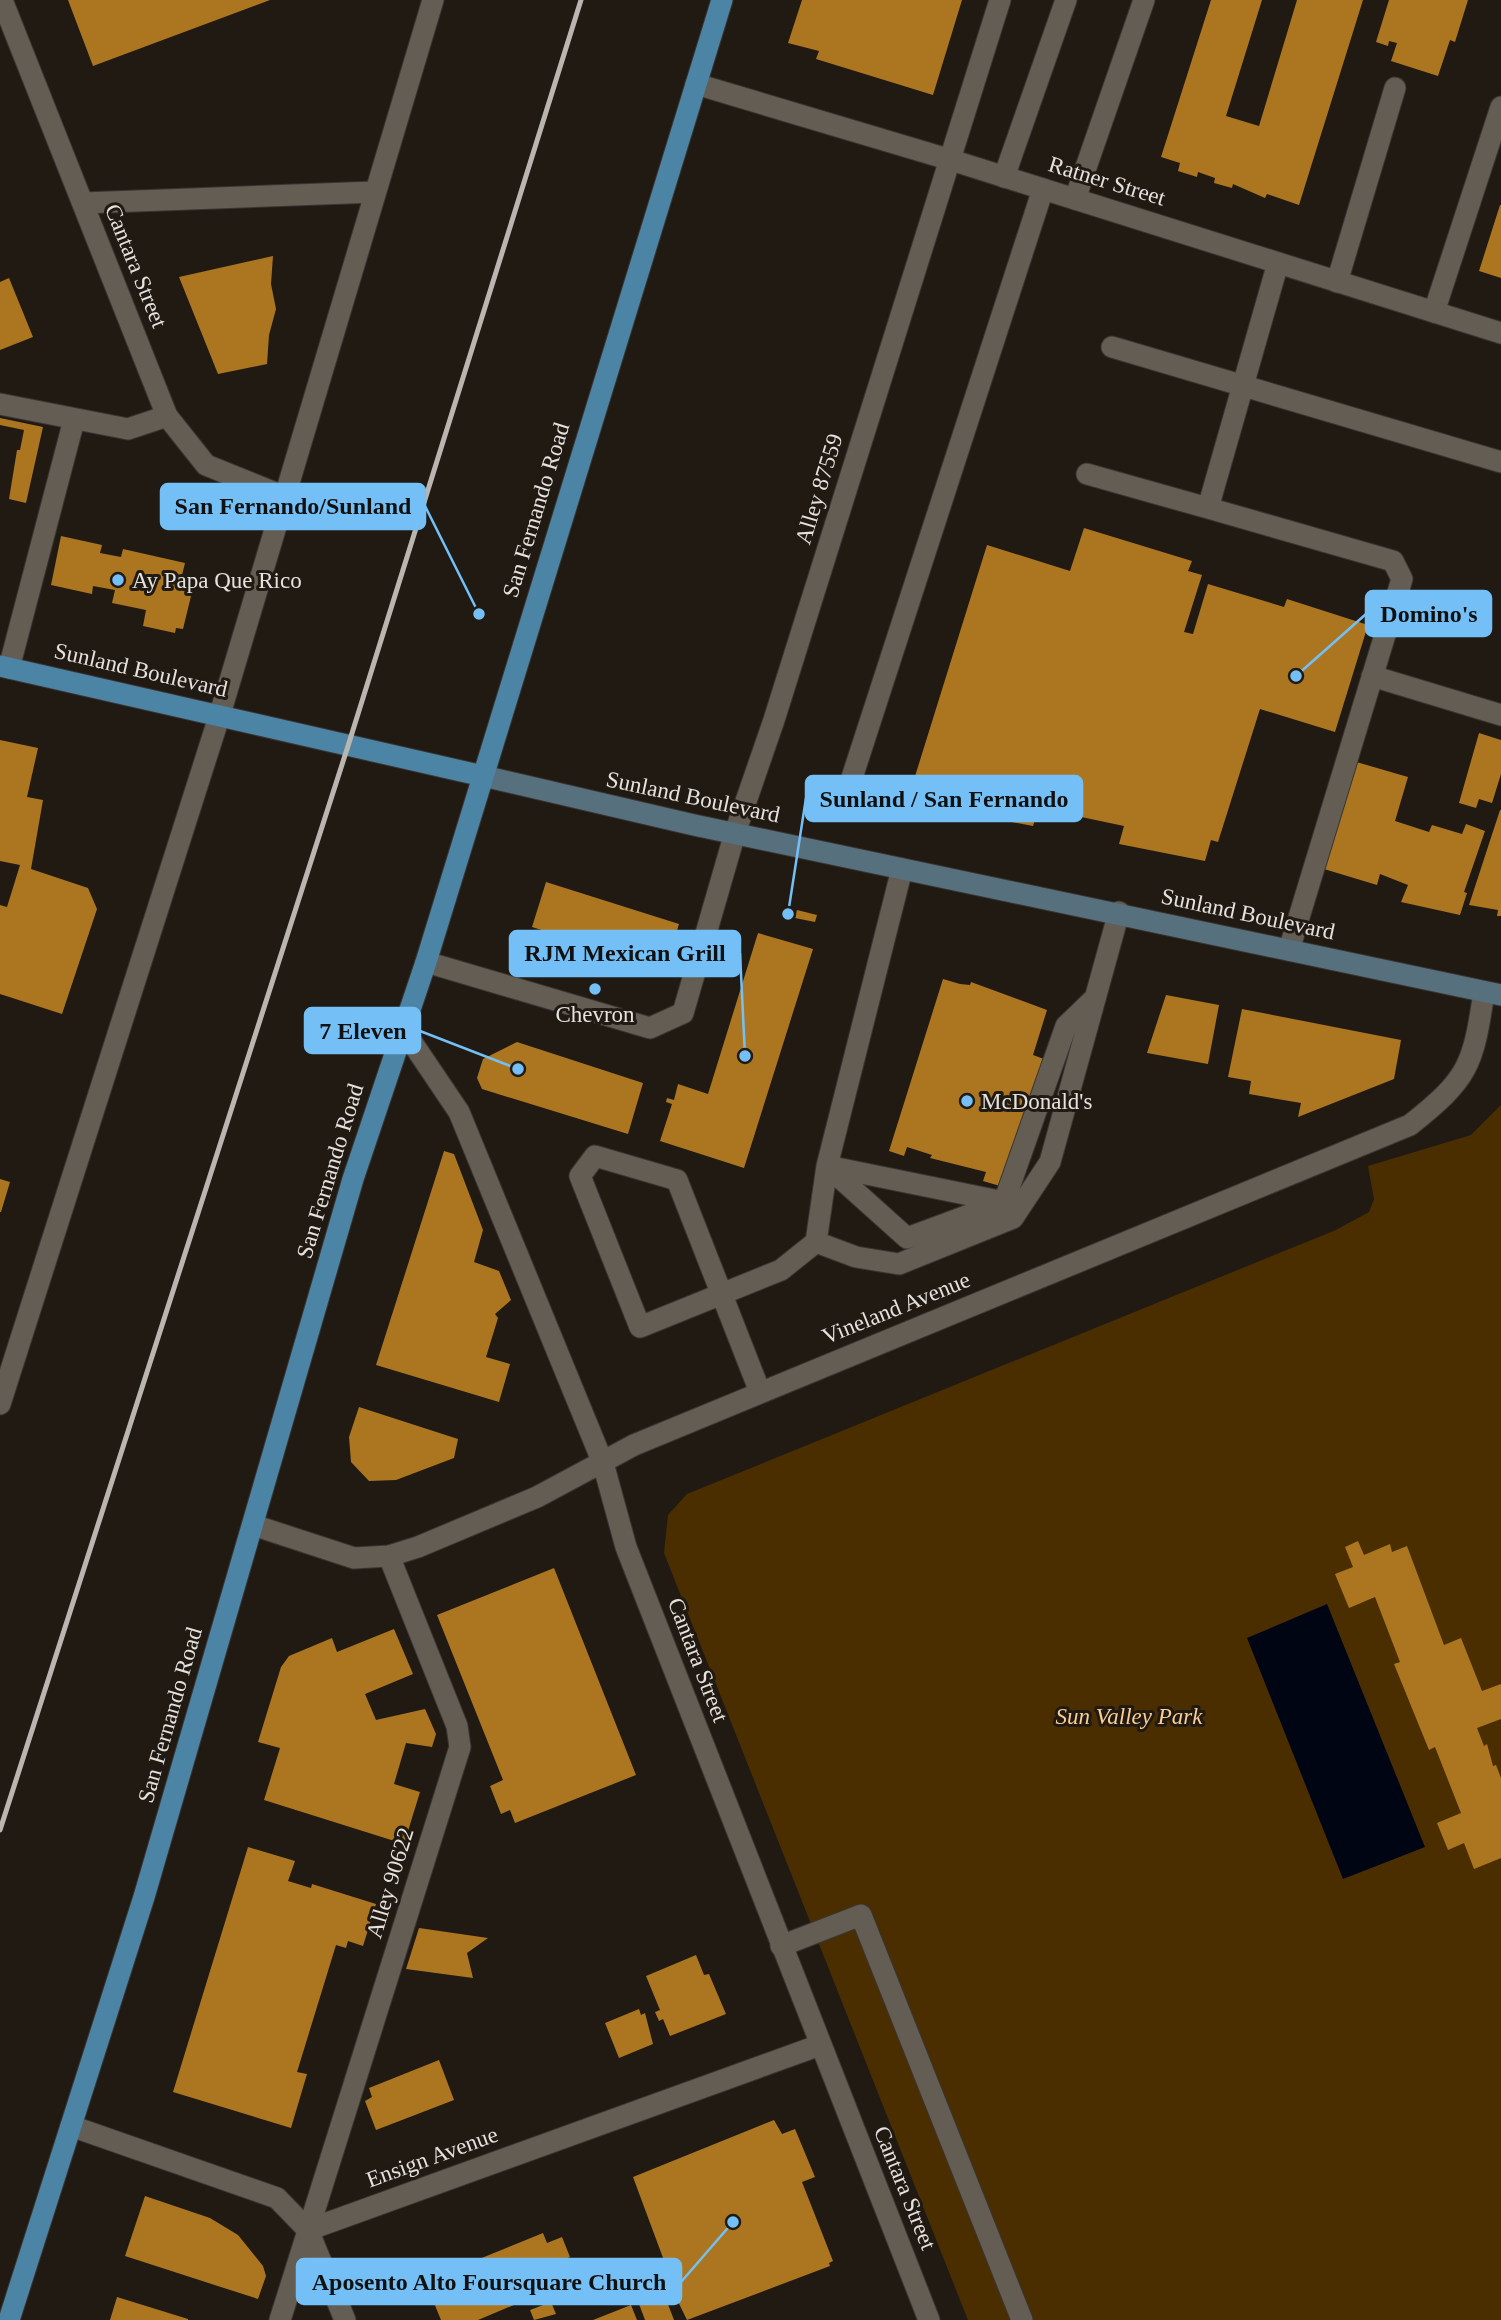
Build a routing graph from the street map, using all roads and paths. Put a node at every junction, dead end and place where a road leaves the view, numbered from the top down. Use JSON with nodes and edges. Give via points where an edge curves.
{"nodes":[{"id":1,"x":2,"y":0,"type":"edge"},
{"id":2,"x":433,"y":0,"type":"edge"},
{"id":3,"x":722,"y":0,"type":"edge"},
{"id":4,"x":1000,"y":0,"type":"edge"},
{"id":5,"x":1066,"y":0,"type":"edge"},
{"id":6,"x":1144,"y":0,"type":"edge"},
{"id":7,"x":696,"y":84,"type":"junction"},
{"id":8,"x":1395,"y":88,"type":"dead end"},
{"id":9,"x":1501,"y":107,"type":"edge"},
{"id":10,"x":951,"y":160,"type":"junction"},
{"id":11,"x":1004,"y":177,"type":"junction"},
{"id":12,"x":1043,"y":189,"type":"junction"},
{"id":13,"x":374,"y":192,"type":"junction"},
{"id":14,"x":1075,"y":199,"type":"junction"},
{"id":15,"x":83,"y":203,"type":"junction"},
{"id":16,"x":1278,"y":263,"type":"junction"},
{"id":17,"x":1337,"y":282,"type":"junction"},
{"id":18,"x":1434,"y":312,"type":"junction"},
{"id":19,"x":1501,"y":333,"type":"edge"},
{"id":20,"x":1112,"y":347,"type":"dead end"},
{"id":21,"x":1243,"y":386,"type":"junction"},
{"id":22,"x":0,"y":404,"type":"edge"},
{"id":23,"x":167,"y":416,"type":"junction"},
{"id":24,"x":74,"y":420,"type":"junction"},
{"id":25,"x":1501,"y":462,"type":"edge"},
{"id":26,"x":1087,"y":474,"type":"dead end"},
{"id":27,"x":283,"y":496,"type":"junction"},
{"id":28,"x":1208,"y":508,"type":"junction"},
{"id":29,"x":5,"y":667,"type":"edge"},
{"id":30,"x":1372,"y":676,"type":"junction"},
{"id":31,"x":220,"y":715,"type":"junction"},
{"id":32,"x":1501,"y":715,"type":"edge"},
{"id":33,"x":483,"y":776,"type":"junction"},
{"id":34,"x":847,"y":793,"type":"dead end"},
{"id":35,"x":735,"y":833,"type":"junction"},
{"id":36,"x":901,"y":869,"type":"junction"},
{"id":37,"x":1119,"y":912,"type":"junction"},
{"id":38,"x":1289,"y":950,"type":"junction"},
{"id":39,"x":426,"y":962,"type":"junction"},
{"id":40,"x":1493,"y":994,"type":"edge"},
{"id":41,"x":1096,"y":998,"type":"junction"},
{"id":42,"x":403,"y":1029,"type":"junction"},
{"id":43,"x":827,"y":1167,"type":"junction"},
{"id":44,"x":1004,"y":1202,"type":"junction"},
{"id":45,"x":816,"y":1242,"type":"junction"},
{"id":46,"x":722,"y":1294,"type":"junction"},
{"id":47,"x":761,"y":1392,"type":"junction"},
{"id":48,"x":0,"y":1404,"type":"edge"},
{"id":49,"x":603,"y":1463,"type":"junction"},
{"id":50,"x":253,"y":1525,"type":"junction"},
{"id":51,"x":389,"y":1556,"type":"junction"},
{"id":52,"x":781,"y":1946,"type":"junction"},
{"id":53,"x":820,"y":2045,"type":"junction"},
{"id":54,"x":71,"y":2126,"type":"junction"},
{"id":55,"x":309,"y":2230,"type":"junction"},
{"id":56,"x":9,"y":2320,"type":"edge"},
{"id":57,"x":280,"y":2320,"type":"edge"},
{"id":58,"x":345,"y":2320,"type":"edge"},
{"id":59,"x":929,"y":2320,"type":"edge"},
{"id":60,"x":1022,"y":2320,"type":"edge"}],
"edges":[{"from":1,"to":15,"type":"street","name":"Cantara Street"},
{"from":2,"to":13,"type":"street"},
{"from":3,"to":7,"type":"main road","name":"San Fernando Road"},
{"from":4,"to":10,"type":"street","name":"Alley 87559"},
{"from":5,"to":11,"type":"street"},
{"from":6,"to":14,"type":"street"},
{"from":7,"to":10,"type":"street","name":"Ratner Street"},
{"from":7,"to":33,"type":"main road","name":"San Fernando Road"},
{"from":8,"to":17,"type":"street"},
{"from":9,"to":18,"type":"street"},
{"from":10,"to":11,"type":"street","name":"Ratner Street"},
{"from":10,"to":35,"type":"street","name":"Alley 87559"},
{"from":11,"to":12,"type":"street","name":"Ratner Street"},
{"from":12,"to":14,"type":"street","name":"Ratner Street"},
{"from":12,"to":34,"type":"street"},
{"from":13,"to":15,"type":"street"},
{"from":13,"to":27,"type":"street"},
{"from":14,"to":16,"type":"street","name":"Ratner Street"},
{"from":15,"to":23,"type":"street","name":"Cantara Street"},
{"from":16,"to":17,"type":"street","name":"Ratner Street"},
{"from":16,"to":21,"type":"street"},
{"from":17,"to":18,"type":"street","name":"Ratner Street"},
{"from":18,"to":19,"type":"street","name":"Ratner Street"},
{"from":20,"to":21,"type":"street"},
{"from":21,"to":25,"type":"street"},
{"from":21,"to":28,"type":"street"},
{"from":22,"to":24,"type":"street"},
{"from":23,"to":24,"type":"street","via":[[128,429]]},
{"from":23,"to":27,"type":"street","name":"Cantara Street","via":[[206,465]]},
{"from":24,"to":29,"type":"street"},
{"from":26,"to":28,"type":"street"},
{"from":27,"to":31,"type":"street"},
{"from":28,"to":30,"type":"street","via":[[1393,561],[1402,579]]},
{"from":29,"to":31,"type":"main road","name":"Sunland Boulevard"},
{"from":30,"to":32,"type":"street"},
{"from":30,"to":38,"type":"street"},
{"from":31,"to":33,"type":"main road","name":"Sunland Boulevard"},
{"from":31,"to":48,"type":"street"},
{"from":33,"to":35,"type":"main road","name":"Sunland Boulevard"},
{"from":33,"to":39,"type":"main road","name":"San Fernando Road"},
{"from":35,"to":36,"type":"main road","name":"Sunland Boulevard"},
{"from":35,"to":39,"type":"street","name":"Alley 87559","via":[[683,1013],[650,1028]]},
{"from":36,"to":37,"type":"main road","name":"Sunland Boulevard"},
{"from":36,"to":43,"type":"street"},
{"from":37,"to":38,"type":"main road","name":"Sunland Boulevard"},
{"from":37,"to":41,"type":"street"},
{"from":38,"to":40,"type":"main road","name":"Sunland Boulevard"},
{"from":39,"to":42,"type":"main road","name":"San Fernando Road"},
{"from":40,"to":47,"type":"street","name":"Vineland Avenue","via":[[1476,1050],[1451,1093],[1410,1125]]},
{"from":41,"to":44,"type":"street","via":[[1066,1026]]},
{"from":41,"to":45,"type":"street","via":[[1049,1162],[1013,1218],[899,1264],[856,1257]]},
{"from":42,"to":49,"type":"street","name":"Cantara Street","via":[[459,1112]]},
{"from":42,"to":50,"type":"main road","name":"San Fernando Road","via":[[353,1179]]},
{"from":43,"to":44,"type":"street"},
{"from":43,"to":44,"type":"street","via":[[907,1238]]},
{"from":43,"to":45,"type":"street"},
{"from":45,"to":46,"type":"street","via":[[781,1270]]},
{"from":46,"to":46,"type":"street","via":[[677,1180],[595,1156],[580,1176],[640,1327]]},
{"from":46,"to":47,"type":"street"},
{"from":47,"to":49,"type":"street","name":"Vineland Avenue","via":[[634,1445]]},
{"from":49,"to":51,"type":"street","name":"Vineland Avenue","via":[[537,1497]]},
{"from":49,"to":52,"type":"street","name":"Cantara Street","via":[[626,1547]]},
{"from":50,"to":51,"type":"street","name":"Vineland Avenue","via":[[354,1558]]},
{"from":50,"to":54,"type":"main road","name":"San Fernando Road","via":[[144,1898]]},
{"from":51,"to":55,"type":"street","name":"Alley 90622","via":[[457,1726],[460,1746]]},
{"from":52,"to":53,"type":"street","name":"Cantara Street"},
{"from":52,"to":60,"type":"street","via":[[861,1915]]},
{"from":53,"to":55,"type":"street","name":"Ensign Avenue"},
{"from":53,"to":59,"type":"street","name":"Cantara Street"},
{"from":54,"to":55,"type":"street","via":[[277,2198]]},
{"from":54,"to":56,"type":"main road","name":"San Fernando Road"},
{"from":55,"to":57,"type":"street","name":"Alley 90622"},
{"from":55,"to":58,"type":"street"}]}
